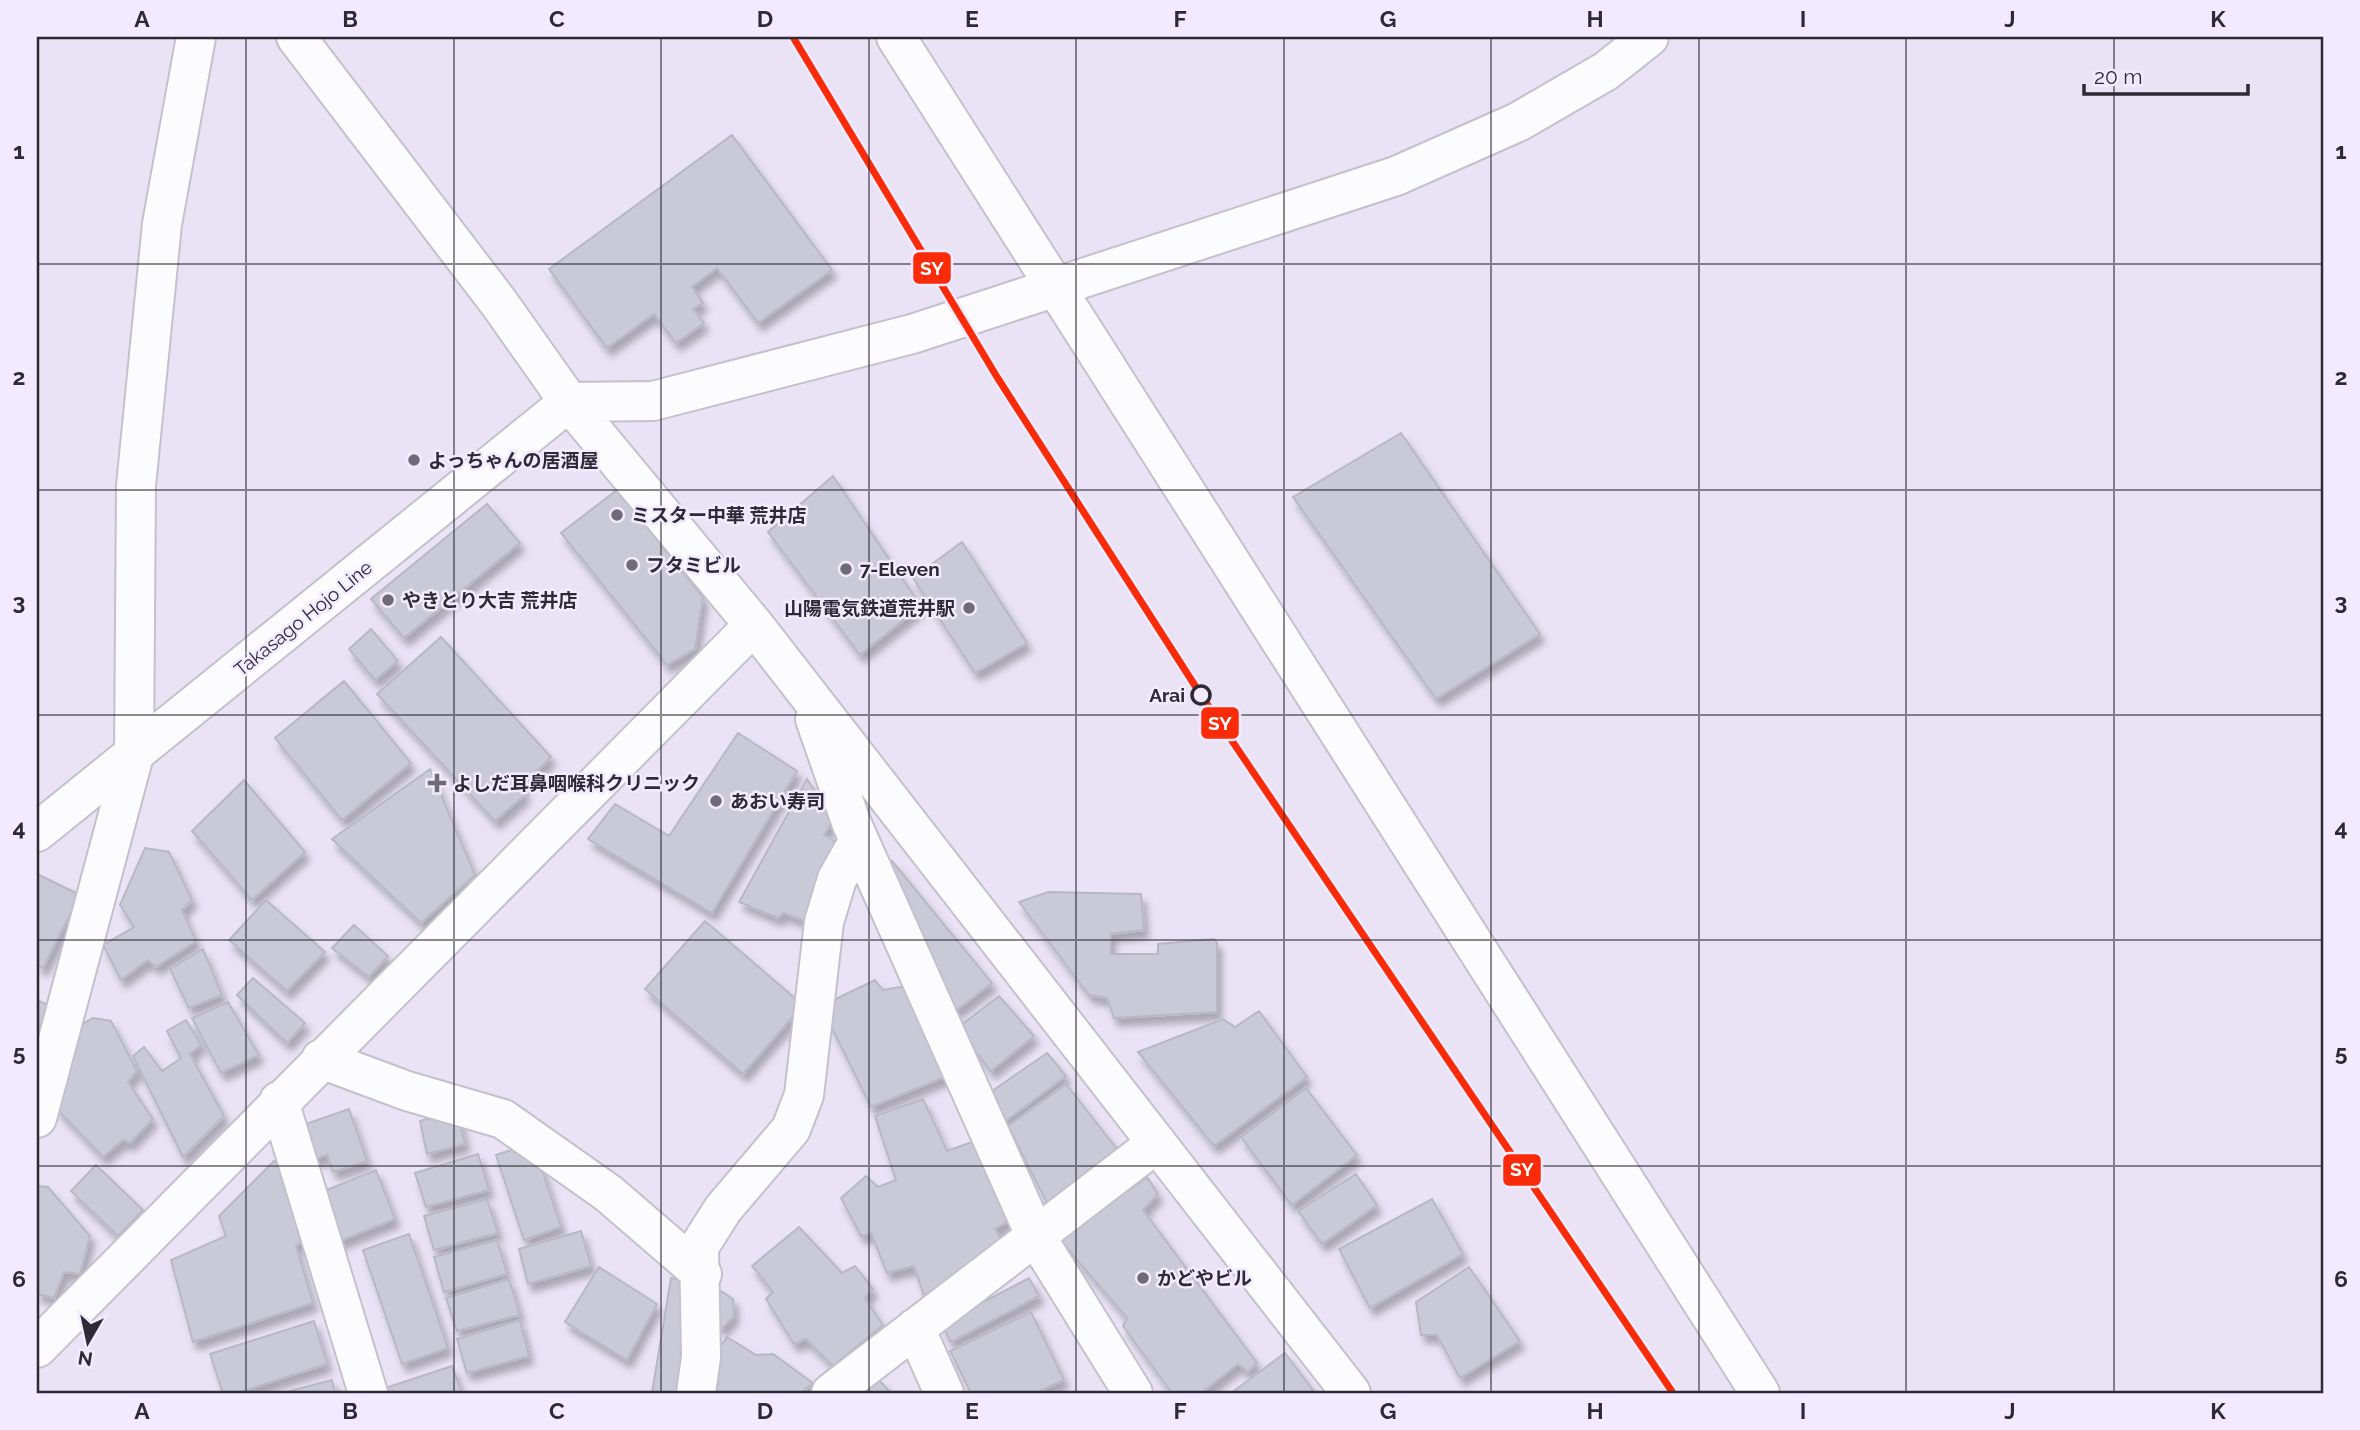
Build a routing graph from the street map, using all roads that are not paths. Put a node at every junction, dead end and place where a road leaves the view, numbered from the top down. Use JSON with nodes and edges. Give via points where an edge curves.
{"nodes":[{"id":1,"x":196,"y":37,"type":"edge"},
{"id":2,"x":296,"y":37,"type":"edge"},
{"id":3,"x":896,"y":37,"type":"edge"},
{"id":4,"x":1649,"y":37,"type":"edge"},
{"id":5,"x":1054,"y":286,"type":"junction"},
{"id":6,"x":569,"y":402,"type":"junction"},
{"id":7,"x":754,"y":625,"type":"junction"},
{"id":8,"x":804,"y":689,"type":"junction"},
{"id":9,"x":134,"y":755,"type":"junction"},
{"id":10,"x":37,"y":832,"type":"edge"},
{"id":11,"x":859,"y":840,"type":"junction"},
{"id":12,"x":321,"y":1059,"type":"junction"},
{"id":13,"x":279,"y":1101,"type":"junction"},
{"id":14,"x":37,"y":1118,"type":"edge"},
{"id":15,"x":1157,"y":1143,"type":"junction"},
{"id":16,"x":1035,"y":1235,"type":"junction"},
{"id":17,"x":702,"y":1274,"type":"junction"},
{"id":18,"x":915,"y":1328,"type":"junction"},
{"id":19,"x":37,"y":1348,"type":"edge"},
{"id":20,"x":368,"y":1393,"type":"edge"},
{"id":21,"x":696,"y":1393,"type":"edge"},
{"id":22,"x":831,"y":1393,"type":"edge"},
{"id":23,"x":944,"y":1393,"type":"edge"},
{"id":24,"x":1133,"y":1393,"type":"edge"},
{"id":25,"x":1351,"y":1393,"type":"edge"},
{"id":26,"x":1760,"y":1393,"type":"edge"}],
"edges":[{"from":1,"to":9,"type":"street","via":[[162,224],[136,486]]},
{"from":2,"to":6,"type":"street"},
{"from":3,"to":5,"type":"street"},
{"from":4,"to":5,"type":"street","via":[[1606,71],[1518,122],[1396,176]]},
{"from":5,"to":6,"type":"street","via":[[912,334],[653,401]]},
{"from":5,"to":26,"type":"street"},
{"from":6,"to":7,"type":"street"},
{"from":6,"to":9,"type":"street","name":"Takasago Hojo Line"},
{"from":7,"to":8,"type":"street"},
{"from":7,"to":12,"type":"street"},
{"from":8,"to":11,"type":"street"},
{"from":8,"to":15,"type":"street"},
{"from":9,"to":10,"type":"street","name":"Takasago Hojo Line"},
{"from":9,"to":14,"type":"street"},
{"from":11,"to":16,"type":"street"},
{"from":11,"to":17,"type":"street","via":[[837,879],[824,922],[804,1094],[791,1129],[723,1209],[699,1247]]},
{"from":12,"to":13,"type":"street"},
{"from":12,"to":17,"type":"street","via":[[503,1119],[608,1193]]},
{"from":13,"to":19,"type":"street"},
{"from":13,"to":20,"type":"street"},
{"from":15,"to":16,"type":"street"},
{"from":15,"to":25,"type":"street"},
{"from":16,"to":18,"type":"street"},
{"from":16,"to":24,"type":"street"},
{"from":17,"to":21,"type":"street"},
{"from":18,"to":22,"type":"street"},
{"from":18,"to":23,"type":"street"}]}
